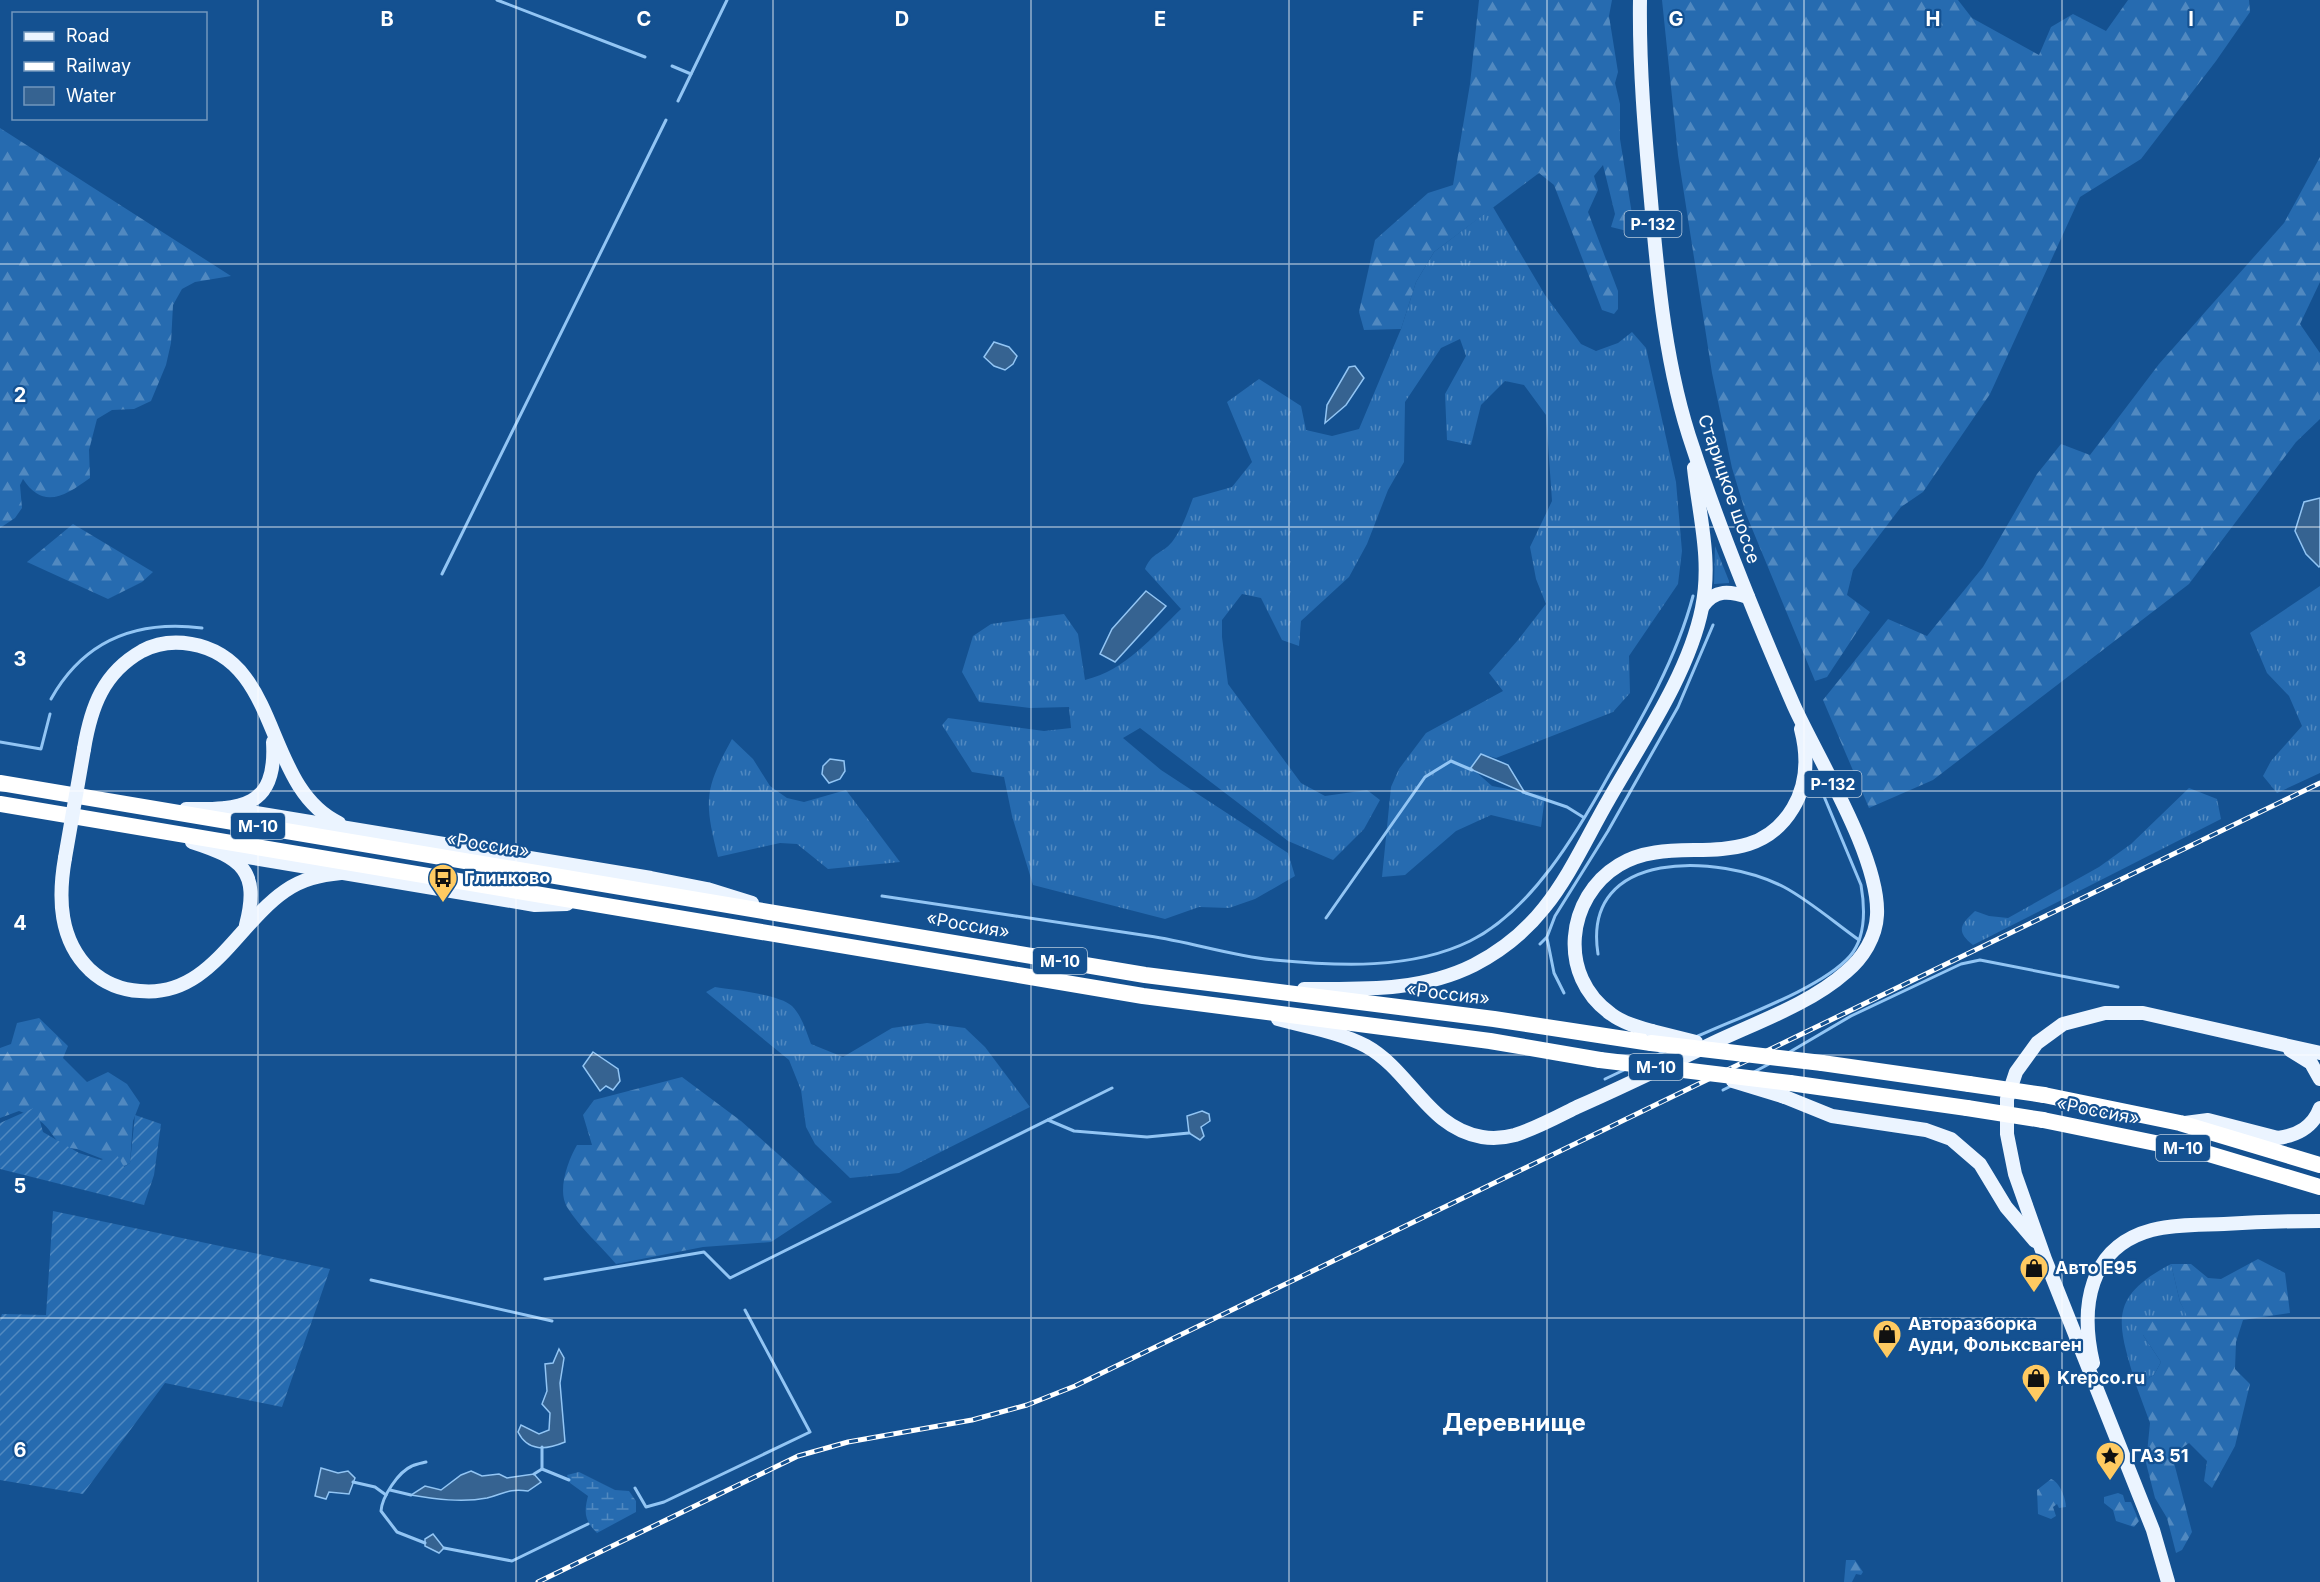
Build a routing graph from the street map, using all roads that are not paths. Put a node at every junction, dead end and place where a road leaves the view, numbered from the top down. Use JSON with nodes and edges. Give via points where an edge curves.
{"nodes":[{"id":1,"x":1640,"y":0,"type":"edge"},
{"id":2,"x":1691,"y":445,"type":"junction"},
{"id":3,"x":1748,"y":597,"type":"junction"},
{"id":4,"x":1703,"y":606,"type":"junction"},
{"id":5,"x":1795,"y":707,"type":"junction"},
{"id":6,"x":272,"y":734,"type":"junction"},
{"id":7,"x":0,"y":783,"type":"edge"},
{"id":8,"x":0,"y":804,"type":"edge"},
{"id":9,"x":152,"y":808,"type":"junction"},
{"id":10,"x":226,"y":808,"type":"junction"},
{"id":11,"x":153,"y":829,"type":"junction"},
{"id":12,"x":353,"y":830,"type":"junction"},
{"id":13,"x":403,"y":839,"type":"junction"},
{"id":14,"x":223,"y":853,"type":"junction"},
{"id":15,"x":478,"y":863,"type":"junction"},
{"id":16,"x":341,"y":873,"type":"junction"},
{"id":17,"x":604,"y":904,"type":"junction"},
{"id":18,"x":782,"y":913,"type":"junction"},
{"id":19,"x":246,"y":925,"type":"junction"},
{"id":20,"x":1237,"y":989,"type":"junction"},
{"id":21,"x":1234,"y":1008,"type":"junction"},
{"id":22,"x":1652,"y":1037,"type":"junction"},
{"id":23,"x":2264,"y":1039,"type":"junction"},
{"id":24,"x":2320,"y":1053,"type":"edge"},
{"id":25,"x":2320,"y":1079,"type":"edge"},
{"id":26,"x":1787,"y":1090,"type":"junction"},
{"id":27,"x":2320,"y":1108,"type":"edge"},
{"id":28,"x":2180,"y":1124,"type":"junction"},
{"id":29,"x":2320,"y":1165,"type":"edge"},
{"id":30,"x":2320,"y":1187,"type":"edge"},
{"id":31,"x":2320,"y":1221,"type":"edge"},
{"id":32,"x":2039,"y":1244,"type":"junction"},
{"id":33,"x":2103,"y":1406,"type":"junction"},
{"id":34,"x":2168,"y":1582,"type":"edge"}],
"edges":[{"from":1,"to":2,"type":"main road","name":"Старицкое шоссе","number":"Р-132","via":[[1643,104],[1654,241],[1673,370]]},
{"from":2,"to":3,"type":"main road","name":"Старицкое шоссе","number":"Р-132"},
{"from":2,"to":4,"type":"main road","via":[[1706,548]]},
{"from":3,"to":4,"type":"main road","via":[[1721,593]]},
{"from":3,"to":5,"type":"main road","name":"Старицкое шоссе","number":"Р-132"},
{"from":4,"to":20,"type":"main road","via":[[1681,668],[1562,882],[1540,914],[1512,940],[1459,971],[1399,987]]},
{"from":5,"to":21,"type":"main road","name":"Старицкое шоссе","number":"Р-132","via":[[1866,857],[1875,891],[1876,922],[1868,945],[1844,975],[1778,1012],[1508,1137],[1479,1136],[1452,1127],[1366,1046]]},
{"from":5,"to":22,"type":"main road","via":[[1804,741],[1806,773],[1793,808],[1776,828],[1733,848],[1657,853],[1625,862],[1596,883],[1584,901],[1574,943],[1582,978],[1610,1014]]},
{"from":6,"to":10,"type":"main road","via":[[274,768],[266,789],[247,803]]},
{"from":6,"to":12,"type":"main road","via":[[305,797],[329,819]]},
{"from":6,"to":19,"type":"main road","bridge":true,"via":[[257,696],[236,666],[204,648],[168,643],[132,657],[110,677],[94,703],[64,858],[60,902],[67,934],[88,968],[117,986],[158,991],[188,982],[213,964]]},
{"from":7,"to":9,"type":"highway","name":"«Россия»","number":"М-10"},
{"from":8,"to":11,"type":"highway","number":"М-10"},
{"from":9,"to":10,"type":"main road"},
{"from":9,"to":15,"type":"highway","name":"«Россия»","number":"М-10"},
{"from":10,"to":12,"type":"main road"},
{"from":11,"to":14,"type":"main road"},
{"from":11,"to":17,"type":"highway","number":"М-10"},
{"from":12,"to":13,"type":"main road"},
{"from":13,"to":15,"type":"main road"},
{"from":13,"to":18,"type":"main road","via":[[707,889]]},
{"from":14,"to":16,"type":"main road"},
{"from":14,"to":19,"type":"main road","via":[[240,866],[251,885]]},
{"from":15,"to":18,"type":"highway","name":"«Россия»","number":"М-10"},
{"from":16,"to":17,"type":"main road","via":[[535,905]]},
{"from":16,"to":19,"type":"main road","via":[[297,883]]},
{"from":17,"to":21,"type":"highway","number":"М-10","via":[[1018,976]]},
{"from":18,"to":20,"type":"highway","name":"«Россия»","number":"М-10"},
{"from":20,"to":22,"type":"highway","name":"«Россия»","number":"М-10"},
{"from":21,"to":26,"type":"highway","number":"М-10","bridge":true,"via":[[1490,1041],[1712,1074]]},
{"from":22,"to":28,"type":"highway","name":"«Россия»","number":"М-10","bridge":true,"via":[[2044,1095]]},
{"from":23,"to":24,"type":"main road"},
{"from":23,"to":25,"type":"main road","via":[[2307,1060]]},
{"from":23,"to":32,"type":"main road","via":[[2143,1013],[2120,1013],[2063,1024],[2037,1043],[2016,1072],[2006,1113],[2010,1156]]},
{"from":26,"to":30,"type":"highway","name":"«Россия»","number":"М-10","bridge":true,"via":[[2043,1120],[2209,1154]]},
{"from":26,"to":32,"type":"main road","via":[[1832,1116],[1926,1130],[1958,1143],[1980,1164],[2006,1207]]},
{"from":27,"to":28,"type":"main road","via":[[2305,1129],[2278,1138],[2208,1120]]},
{"from":28,"to":29,"type":"highway","name":"«Россия»","number":"М-10"},
{"from":31,"to":33,"type":"main road","via":[[2167,1227],[2122,1244],[2097,1272],[2088,1300],[2087,1336]]},
{"from":32,"to":33,"type":"main road"},
{"from":33,"to":34,"type":"main road","via":[[2153,1530]]}]}
